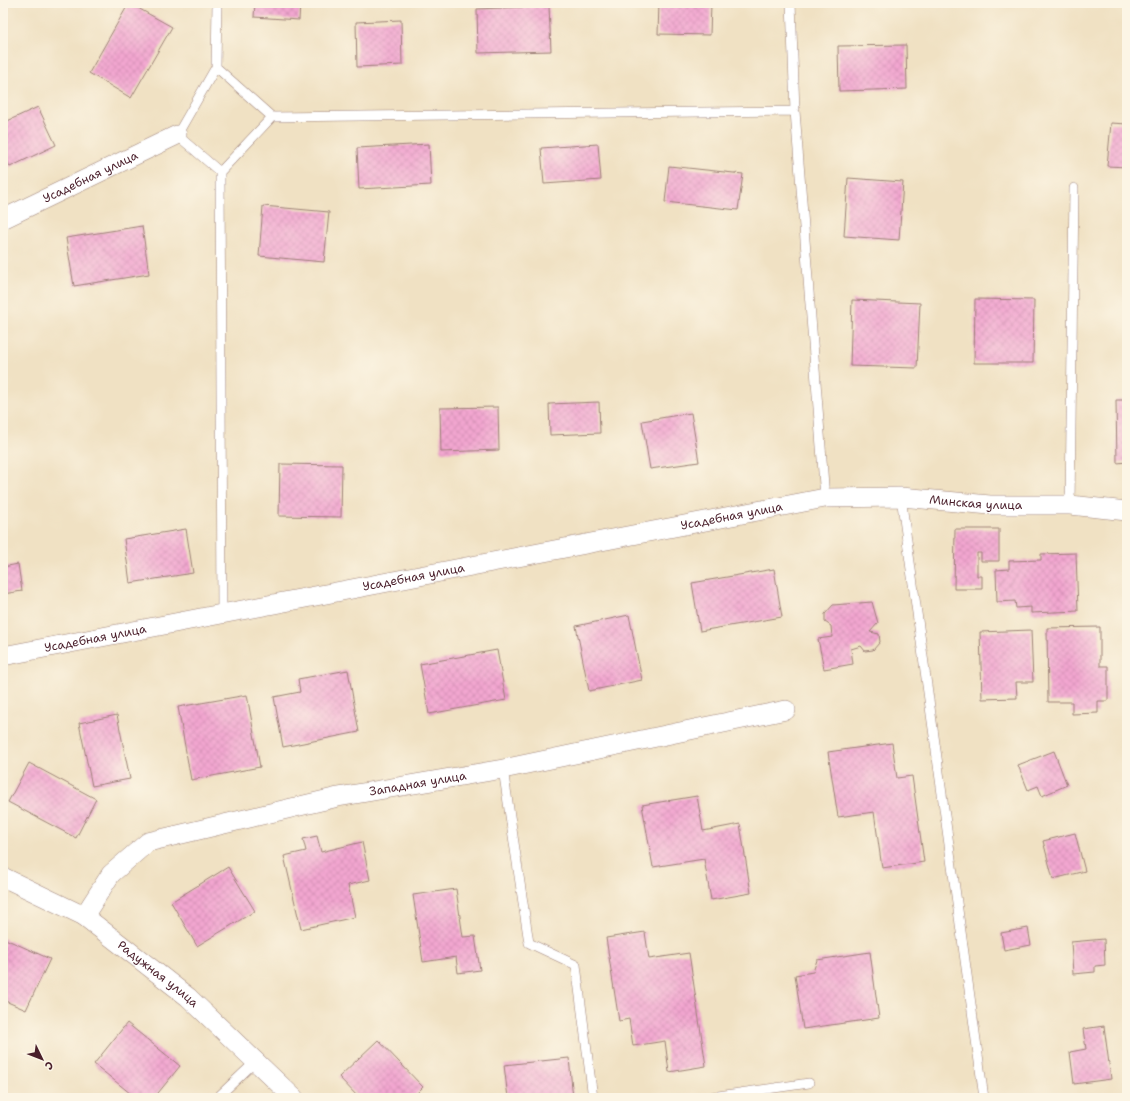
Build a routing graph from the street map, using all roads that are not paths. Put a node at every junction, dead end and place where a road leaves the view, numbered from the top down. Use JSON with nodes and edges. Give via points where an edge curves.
{"nodes":[{"id":1,"x":217,"y":3,"type":"edge"},
{"id":2,"x":791,"y":3,"type":"edge"},
{"id":3,"x":216,"y":67,"type":"junction"},
{"id":4,"x":795,"y":111,"type":"junction"},
{"id":5,"x":272,"y":117,"type":"junction"},
{"id":6,"x":177,"y":135,"type":"junction"},
{"id":7,"x":220,"y":172,"type":"junction"},
{"id":8,"x":1074,"y":188,"type":"dead end"},
{"id":9,"x":3,"y":219,"type":"edge"},
{"id":10,"x":901,"y":497,"type":"junction"},
{"id":11,"x":825,"y":498,"type":"junction"},
{"id":12,"x":1070,"y":505,"type":"junction"},
{"id":13,"x":1127,"y":511,"type":"edge"},
{"id":14,"x":222,"y":615,"type":"junction"},
{"id":15,"x":3,"y":656,"type":"edge"},
{"id":16,"x":786,"y":710,"type":"dead end"},
{"id":17,"x":503,"y":769,"type":"junction"},
{"id":18,"x":3,"y":877,"type":"edge"},
{"id":19,"x":84,"y":916,"type":"junction"},
{"id":20,"x":256,"y":1061,"type":"junction"},
{"id":21,"x":809,"y":1083,"type":"dead end"},
{"id":22,"x":217,"y":1098,"type":"edge"},
{"id":23,"x":294,"y":1098,"type":"edge"},
{"id":24,"x":593,"y":1098,"type":"edge"},
{"id":25,"x":704,"y":1098,"type":"edge"},
{"id":26,"x":984,"y":1098,"type":"edge"}],
"edges":[{"from":1,"to":3,"type":"lane"},
{"from":2,"to":4,"type":"lane"},
{"from":3,"to":5,"type":"lane"},
{"from":3,"to":6,"type":"lane"},
{"from":4,"to":5,"type":"lane"},
{"from":4,"to":11,"type":"lane"},
{"from":5,"to":7,"type":"lane"},
{"from":6,"to":7,"type":"lane"},
{"from":6,"to":9,"type":"street","name":"Усадебная улица"},
{"from":7,"to":14,"type":"lane"},
{"from":8,"to":12,"type":"lane"},
{"from":10,"to":11,"type":"street","name":"Минская улица"},
{"from":10,"to":12,"type":"street","name":"Минская улица","via":[[990,505]]},
{"from":10,"to":26,"type":"lane"},
{"from":11,"to":14,"type":"street","name":"Усадебная улица"},
{"from":12,"to":13,"type":"street","name":"Минская улица"},
{"from":14,"to":15,"type":"street","name":"Усадебная улица"},
{"from":16,"to":17,"type":"street","name":"Западная улица"},
{"from":17,"to":19,"type":"street","name":"Западная улица","via":[[338,797],[148,842],[111,874]]},
{"from":17,"to":24,"type":"lane","via":[[529,943],[576,965]]},
{"from":18,"to":19,"type":"street","name":"Радужная улица"},
{"from":19,"to":20,"type":"street","name":"Радужная улица","via":[[188,997]]},
{"from":20,"to":22,"type":"lane"},
{"from":20,"to":23,"type":"street","name":"Радужная улица"},
{"from":21,"to":25,"type":"lane"}]}
